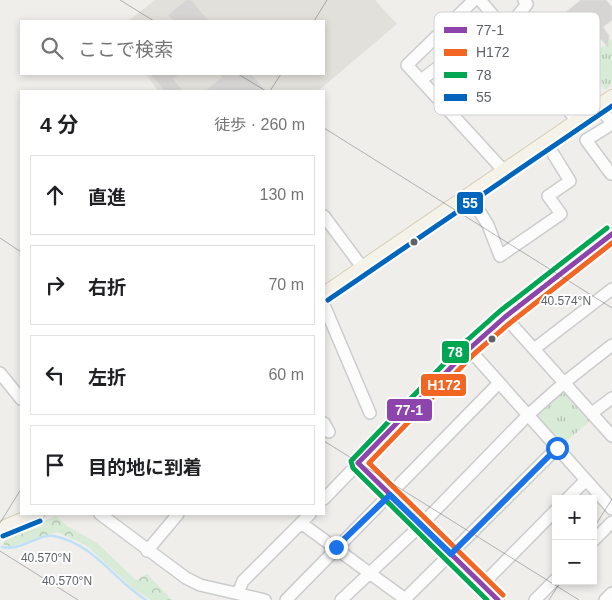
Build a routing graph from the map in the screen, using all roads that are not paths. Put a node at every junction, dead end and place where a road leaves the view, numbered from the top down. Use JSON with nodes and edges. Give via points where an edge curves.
{"nodes":[{"id":1,"x":474,"y":0,"type":"edge"},
{"id":2,"x":480,"y":0,"type":"edge"},
{"id":3,"x":524,"y":0,"type":"edge"},
{"id":4,"x":462,"y":12,"type":"edge"},
{"id":5,"x":490,"y":12,"type":"edge"},
{"id":6,"x":521,"y":12,"type":"edge"},
{"id":7,"x":434,"y":39,"type":"edge"},
{"id":8,"x":434,"y":70,"type":"edge"},
{"id":9,"x":421,"y":80,"type":"junction"},
{"id":10,"x":434,"y":94,"type":"edge"},
{"id":11,"x":612,"y":98,"type":"edge"},
{"id":12,"x":600,"y":108,"type":"joint"},
{"id":13,"x":453,"y":115,"type":"edge"},
{"id":14,"x":572,"y":115,"type":"edge"},
{"id":15,"x":590,"y":115,"type":"edge"},
{"id":16,"x":578,"y":123,"type":"junction"},
{"id":17,"x":612,"y":123,"type":"edge"},
{"id":18,"x":547,"y":144,"type":"junction"},
{"id":19,"x":504,"y":172,"type":"junction"},
{"id":20,"x":611,"y":174,"type":"dead end"},
{"id":21,"x":469,"y":195,"type":"junction"},
{"id":22,"x":325,"y":217,"type":"edge"},
{"id":23,"x":612,"y":234,"type":"edge"},
{"id":24,"x":362,"y":267,"type":"junction"},
{"id":25,"x":612,"y":289,"type":"edge"},
{"id":26,"x":325,"y":293,"type":"edge"},
{"id":27,"x":325,"y":307,"type":"edge"},
{"id":28,"x":505,"y":317,"type":"junction"},
{"id":29,"x":612,"y":345,"type":"edge"},
{"id":30,"x":469,"y":349,"type":"junction"},
{"id":31,"x":534,"y":349,"type":"junction"},
{"id":32,"x":0,"y":372,"type":"edge"},
{"id":33,"x":565,"y":382,"type":"junction"},
{"id":34,"x":500,"y":383,"type":"junction"},
{"id":35,"x":20,"y":398,"type":"edge"},
{"id":36,"x":612,"y":398,"type":"edge"},
{"id":37,"x":592,"y":413,"type":"junction"},
{"id":38,"x":370,"y":414,"type":"dead end"},
{"id":39,"x":528,"y":415,"type":"junction"},
{"id":40,"x":612,"y":436,"type":"edge"},
{"id":41,"x":557,"y":448,"type":"junction"},
{"id":42,"x":358,"y":463,"type":"junction"},
{"id":43,"x":586,"y":480,"type":"junction"},
{"id":44,"x":390,"y":495,"type":"junction"},
{"id":45,"x":571,"y":495,"type":"edge"},
{"id":46,"x":325,"y":498,"type":"edge"},
{"id":47,"x":612,"y":509,"type":"edge"},
{"id":48,"x":552,"y":514,"type":"edge"},
{"id":49,"x":35,"y":515,"type":"edge"},
{"id":50,"x":101,"y":515,"type":"edge"},
{"id":51,"x":177,"y":515,"type":"edge"},
{"id":52,"x":309,"y":515,"type":"edge"},
{"id":53,"x":612,"y":522,"type":"edge"},
{"id":54,"x":301,"y":523,"type":"junction"},
{"id":55,"x":421,"y":525,"type":"junction"},
{"id":56,"x":0,"y":529,"type":"edge"},
{"id":57,"x":594,"y":540,"type":"edge"},
{"id":58,"x":336,"y":547,"type":"junction"},
{"id":59,"x":147,"y":551,"type":"junction"},
{"id":60,"x":451,"y":554,"type":"junction"},
{"id":61,"x":371,"y":574,"type":"junction"},
{"id":62,"x":552,"y":583,"type":"edge"},
{"id":63,"x":482,"y":584,"type":"junction"},
{"id":64,"x":238,"y":593,"type":"junction"},
{"id":65,"x":612,"y":593,"type":"edge"},
{"id":66,"x":265,"y":600,"type":"edge"},
{"id":67,"x":286,"y":600,"type":"edge"},
{"id":68,"x":341,"y":600,"type":"edge"},
{"id":69,"x":498,"y":600,"type":"edge"},
{"id":70,"x":535,"y":600,"type":"edge"},
{"id":71,"x":605,"y":600,"type":"edge"}],
"edges":[{"from":1,"to":4,"type":"street"},
{"from":2,"to":5,"type":"street"},
{"from":3,"to":6,"type":"street","via":[[527,4]]},
{"from":7,"to":9,"type":"street","via":[[407,65]]},
{"from":8,"to":9,"type":"street"},
{"from":9,"to":10,"type":"street"},
{"from":11,"to":12,"type":"main road"},
{"from":12,"to":17,"type":"street"},
{"from":13,"to":19,"type":"street"},
{"from":14,"to":16,"type":"street"},
{"from":15,"to":16,"type":"main road"},
{"from":16,"to":18,"type":"main road"},
{"from":17,"to":20,"type":"street","via":[[586,140]]},
{"from":18,"to":19,"type":"main road"},
{"from":18,"to":21,"type":"street","via":[[570,181],[548,196],[561,214],[500,256],[488,225]]},
{"from":19,"to":21,"type":"main road"},
{"from":21,"to":24,"type":"main road"},
{"from":22,"to":24,"type":"street"},
{"from":23,"to":28,"type":"street"},
{"from":24,"to":26,"type":"main road"},
{"from":25,"to":31,"type":"street"},
{"from":27,"to":38,"type":"street"},
{"from":28,"to":30,"type":"street"},
{"from":28,"to":31,"type":"street"},
{"from":29,"to":33,"type":"street"},
{"from":30,"to":34,"type":"street"},
{"from":30,"to":42,"type":"street"},
{"from":31,"to":33,"type":"street"},
{"from":32,"to":35,"type":"street"},
{"from":33,"to":37,"type":"street"},
{"from":33,"to":39,"type":"street"},
{"from":34,"to":39,"type":"street"},
{"from":34,"to":44,"type":"street"},
{"from":36,"to":37,"type":"street"},
{"from":37,"to":40,"type":"street"},
{"from":39,"to":41,"type":"street"},
{"from":39,"to":55,"type":"street"},
{"from":41,"to":43,"type":"street"},
{"from":41,"to":60,"type":"street"},
{"from":42,"to":44,"type":"street"},
{"from":42,"to":46,"type":"street"},
{"from":43,"to":45,"type":"street"},
{"from":43,"to":47,"type":"street"},
{"from":44,"to":55,"type":"street"},
{"from":44,"to":58,"type":"street"},
{"from":48,"to":63,"type":"street"},
{"from":49,"to":56,"type":"main road"},
{"from":50,"to":59,"type":"street"},
{"from":51,"to":59,"type":"street"},
{"from":52,"to":54,"type":"street"},
{"from":53,"to":57,"type":"street"},
{"from":54,"to":58,"type":"street"},
{"from":54,"to":64,"type":"street","via":[[243,581]]},
{"from":55,"to":60,"type":"street"},
{"from":55,"to":61,"type":"street"},
{"from":58,"to":61,"type":"street"},
{"from":58,"to":67,"type":"street"},
{"from":59,"to":64,"type":"street","via":[[200,585]]},
{"from":60,"to":61,"type":"street","via":[[405,599]]},
{"from":60,"to":63,"type":"street"},
{"from":61,"to":68,"type":"street","via":[[365,575]]},
{"from":62,"to":70,"type":"street"},
{"from":63,"to":69,"type":"street"},
{"from":64,"to":66,"type":"street"},
{"from":65,"to":71,"type":"street"}]}
